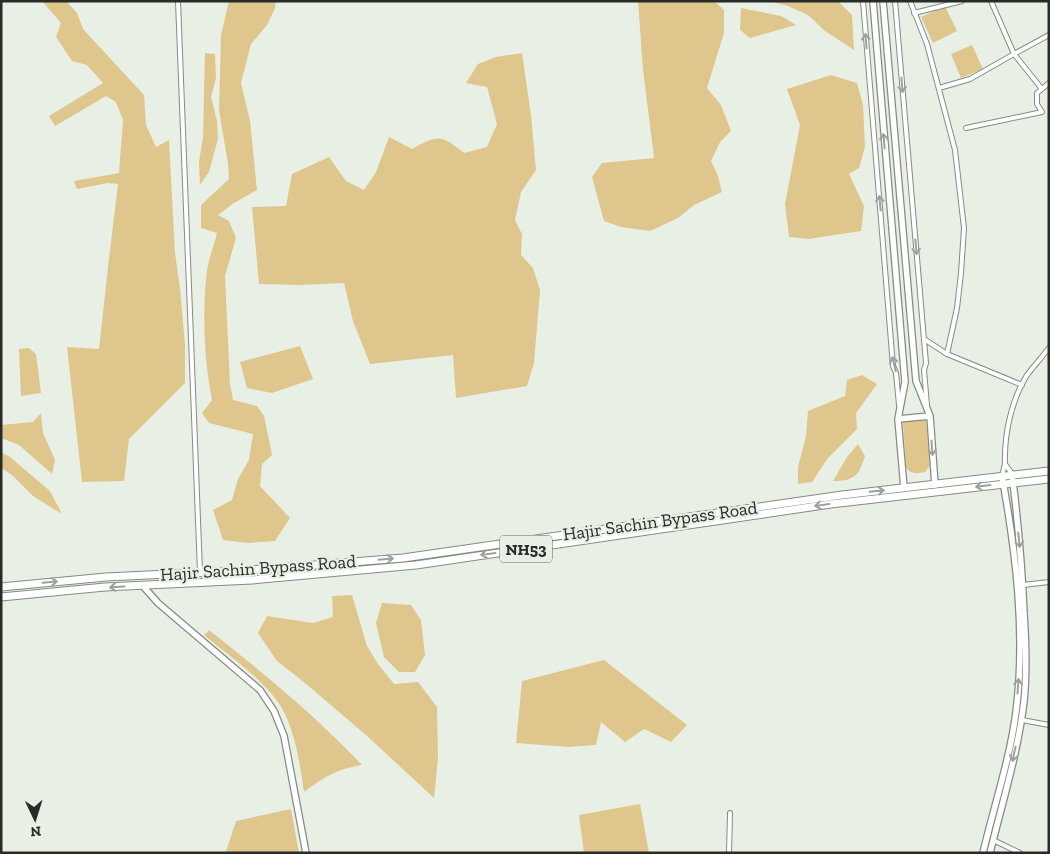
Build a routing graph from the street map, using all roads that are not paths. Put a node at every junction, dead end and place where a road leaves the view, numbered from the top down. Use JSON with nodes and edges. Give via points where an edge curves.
{"nodes":[{"id":1,"x":178,"y":1,"type":"edge"},
{"id":2,"x":863,"y":1,"type":"edge"},
{"id":3,"x":873,"y":1,"type":"edge"},
{"id":4,"x":883,"y":1,"type":"edge"},
{"id":5,"x":895,"y":1,"type":"edge"},
{"id":6,"x":910,"y":1,"type":"edge"},
{"id":7,"x":962,"y":1,"type":"edge"},
{"id":8,"x":992,"y":1,"type":"edge"},
{"id":9,"x":914,"y":13,"type":"junction"},
{"id":10,"x":1049,"y":35,"type":"edge"},
{"id":11,"x":1014,"y":54,"type":"junction"},
{"id":12,"x":1049,"y":83,"type":"edge"},
{"id":13,"x":939,"y":88,"type":"junction"},
{"id":14,"x":1042,"y":89,"type":"junction"},
{"id":15,"x":966,"y":128,"type":"dead end"},
{"id":16,"x":924,"y":339,"type":"junction"},
{"id":17,"x":1049,"y":348,"type":"edge"},
{"id":18,"x":947,"y":354,"type":"junction"},
{"id":19,"x":1022,"y":385,"type":"junction"},
{"id":20,"x":929,"y":413,"type":"junction"},
{"id":21,"x":899,"y":416,"type":"junction"},
{"id":22,"x":1005,"y":464,"type":"junction"},
{"id":23,"x":1049,"y":470,"type":"edge"},
{"id":24,"x":1012,"y":474,"type":"junction"},
{"id":25,"x":1002,"y":476,"type":"junction"},
{"id":26,"x":1049,"y":479,"type":"edge"},
{"id":27,"x":1013,"y":483,"type":"junction"},
{"id":28,"x":1003,"y":484,"type":"junction"},
{"id":29,"x":935,"y":485,"type":"junction"},
{"id":30,"x":904,"y":488,"type":"junction"},
{"id":31,"x":200,"y":572,"type":"junction"},
{"id":32,"x":1049,"y":582,"type":"edge"},
{"id":33,"x":1023,"y":585,"type":"junction"},
{"id":34,"x":143,"y":586,"type":"junction"},
{"id":35,"x":1,"y":587,"type":"edge"},
{"id":36,"x":1,"y":596,"type":"edge"},
{"id":37,"x":1022,"y":720,"type":"junction"},
{"id":38,"x":1049,"y":725,"type":"edge"},
{"id":39,"x":730,"y":813,"type":"dead end"},
{"id":40,"x":993,"y":840,"type":"junction"},
{"id":41,"x":306,"y":853,"type":"edge"},
{"id":42,"x":729,"y":853,"type":"edge"},
{"id":43,"x":982,"y":853,"type":"edge"},
{"id":44,"x":990,"y":853,"type":"edge"},
{"id":45,"x":1020,"y":853,"type":"edge"}],
"edges":[{"from":1,"to":31,"type":"street"},
{"from":21,"to":2,"type":"street","one_way":true},
{"from":21,"to":3,"type":"street","one_way":true,"via":[[904,382]]},
{"from":4,"to":20,"type":"street","via":[[916,381]]},
{"from":5,"to":16,"type":"street","one_way":true},
{"from":6,"to":9,"type":"street"},
{"from":7,"to":9,"type":"street"},
{"from":8,"to":11,"type":"street"},
{"from":9,"to":13,"type":"street","via":[[927,44]]},
{"from":10,"to":11,"type":"street"},
{"from":11,"to":13,"type":"street","via":[[970,79]]},
{"from":11,"to":14,"type":"street"},
{"from":12,"to":14,"type":"street"},
{"from":13,"to":18,"type":"street","via":[[955,150],[964,228],[962,273]]},
{"from":14,"to":15,"type":"street","via":[[1037,93],[1037,104],[1042,112]]},
{"from":16,"to":18,"type":"street"},
{"from":16,"to":20,"type":"street"},
{"from":17,"to":19,"type":"street"},
{"from":18,"to":19,"type":"street"},
{"from":19,"to":22,"type":"street","via":[[1014,401]]},
{"from":20,"to":21,"type":"street"},
{"from":20,"to":29,"type":"street","one_way":true},
{"from":21,"to":30,"type":"street"},
{"from":22,"to":24,"type":"street"},
{"from":22,"to":25,"type":"street"},
{"from":23,"to":24,"type":"highway","name":"Hajir Sachin Bypass Road","number":"NH53"},
{"from":24,"to":25,"type":"highway","name":"Hajir Sachin Bypass Road","number":"NH53"},
{"from":24,"to":27,"type":"street"},
{"from":25,"to":28,"type":"street"},
{"from":25,"to":29,"type":"highway","name":"Hajir Sachin Bypass Road","number":"NH53"},
{"from":26,"to":27,"type":"highway","number":"NH53"},
{"from":27,"to":28,"type":"highway","number":"NH53"},
{"from":27,"to":33,"type":"street","one_way":true},
{"from":28,"to":34,"type":"highway","number":"NH53","one_way":true,"via":[[831,504],[416,565]]},
{"from":43,"to":28,"type":"street","one_way":true,"via":[[1013,729],[1019,681],[1016,573]]},
{"from":29,"to":30,"type":"highway","name":"Hajir Sachin Bypass Road","number":"NH53"},
{"from":31,"to":30,"type":"highway","name":"Hajir Sachin Bypass Road","number":"NH53","one_way":true,"via":[[403,558]]},
{"from":35,"to":31,"type":"highway","name":"Hajir Sachin Bypass Road","number":"NH53","one_way":true},
{"from":32,"to":33,"type":"street"},
{"from":33,"to":37,"type":"street","via":[[1026,659]]},
{"from":34,"to":36,"type":"highway","number":"NH53","one_way":true},
{"from":34,"to":41,"type":"street","via":[[158,603],[260,690],[274,711],[284,736]]},
{"from":37,"to":38,"type":"street"},
{"from":37,"to":40,"type":"street","one_way":true},
{"from":39,"to":42,"type":"street"},
{"from":40,"to":44,"type":"street"},
{"from":40,"to":45,"type":"street"}]}
